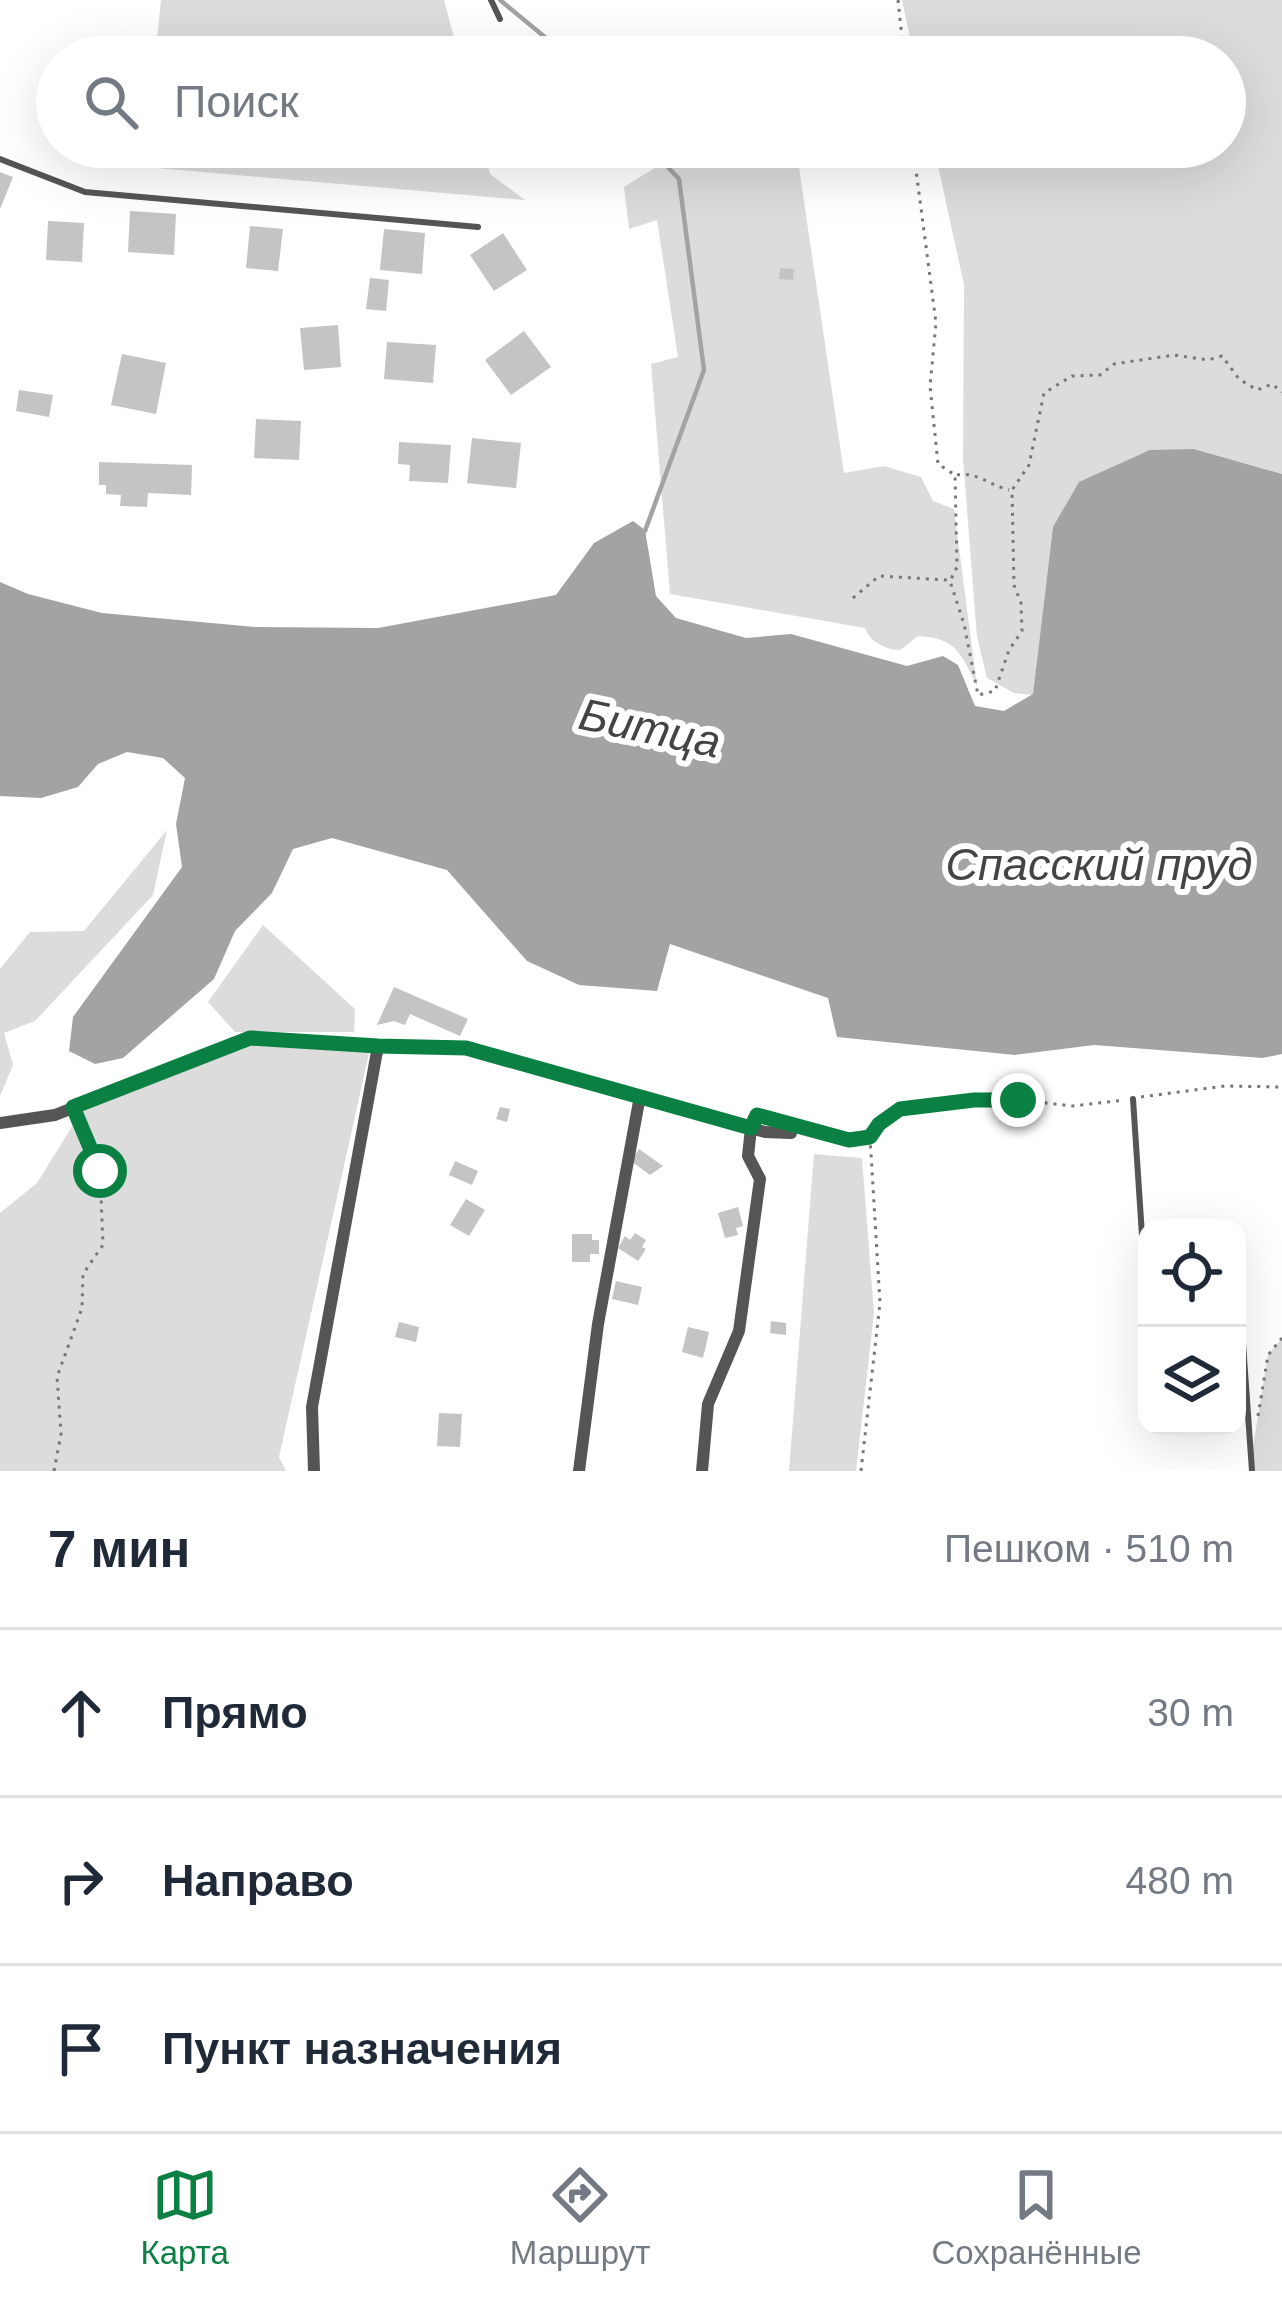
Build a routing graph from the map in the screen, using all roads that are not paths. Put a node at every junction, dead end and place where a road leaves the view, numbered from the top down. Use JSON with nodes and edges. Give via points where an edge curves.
{"nodes":[{"id":1,"x":491,"y":0,"type":"edge"},
{"id":2,"x":500,"y":19,"type":"dead end"},
{"id":3,"x":0,"y":159,"type":"edge"},
{"id":4,"x":478,"y":227,"type":"dead end"},
{"id":5,"x":378,"y":1046,"type":"junction"},
{"id":6,"x":640,"y":1096,"type":"junction"},
{"id":7,"x":1133,"y":1099,"type":"road end"},
{"id":8,"x":0,"y":1123,"type":"edge"},
{"id":9,"x":751,"y":1128,"type":"junction"},
{"id":10,"x":790,"y":1129,"type":"road end"},
{"id":11,"x":1141,"y":1219,"type":"edge"},
{"id":12,"x":1242,"y":1327,"type":"edge"},
{"id":13,"x":314,"y":1471,"type":"edge"},
{"id":14,"x":579,"y":1471,"type":"edge"},
{"id":15,"x":702,"y":1471,"type":"edge"},
{"id":16,"x":1252,"y":1471,"type":"edge"}],
"edges":[{"from":1,"to":2,"type":"lane"},
{"from":3,"to":4,"type":"lane","via":[[85,192]]},
{"from":5,"to":6,"type":"street","via":[[466,1048]]},
{"from":5,"to":8,"type":"street","via":[[250,1038],[55,1115]]},
{"from":5,"to":13,"type":"street","via":[[311,1407]]},
{"from":6,"to":9,"type":"street"},
{"from":6,"to":14,"type":"street"},
{"from":7,"to":11,"type":"lane"},
{"from":9,"to":10,"type":"street"},
{"from":9,"to":15,"type":"street","via":[[748,1156],[760,1179],[739,1331],[708,1404]]},
{"from":12,"to":16,"type":"lane"}]}
